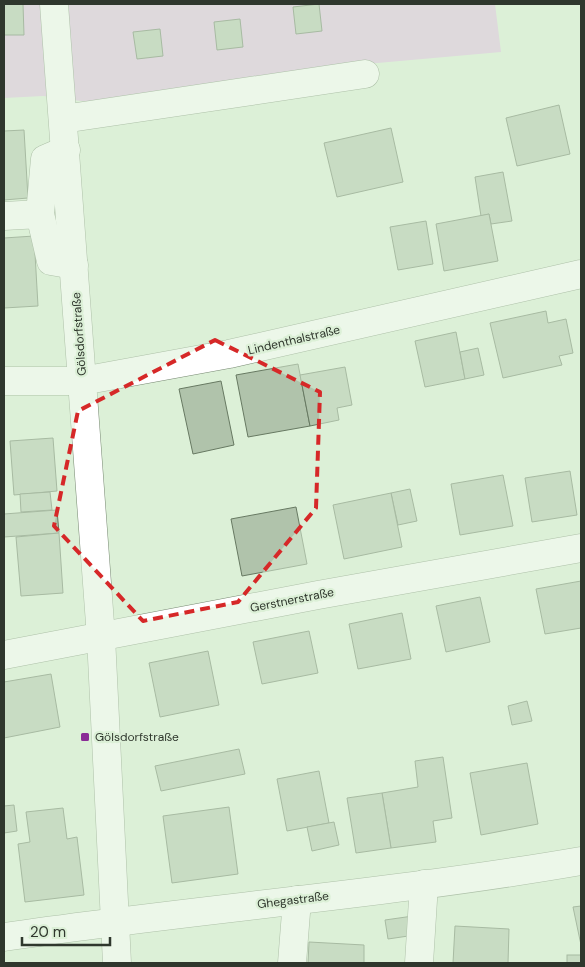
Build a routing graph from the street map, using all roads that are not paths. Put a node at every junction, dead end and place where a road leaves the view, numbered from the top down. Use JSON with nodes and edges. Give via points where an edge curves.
{"nodes":[{"id":1,"x":54,"y":4,"type":"edge"},
{"id":2,"x":365,"y":74,"type":"dead end"},
{"id":3,"x":63,"y":119,"type":"junction"},
{"id":4,"x":66,"y":150,"type":"junction"},
{"id":5,"x":40,"y":214,"type":"junction"},
{"id":6,"x":4,"y":216,"type":"edge"},
{"id":7,"x":74,"y":265,"type":"junction"},
{"id":8,"x":581,"y":274,"type":"edge"},
{"id":9,"x":4,"y":381,"type":"edge"},
{"id":10,"x":82,"y":381,"type":"junction"},
{"id":11,"x":581,"y":548,"type":"edge"},
{"id":12,"x":101,"y":637,"type":"junction"},
{"id":13,"x":4,"y":655,"type":"edge"},
{"id":14,"x":581,"y":860,"type":"edge"},
{"id":15,"x":424,"y":884,"type":"junction"},
{"id":16,"x":297,"y":900,"type":"junction"},
{"id":17,"x":116,"y":921,"type":"junction"},
{"id":18,"x":4,"y":937,"type":"edge"},
{"id":19,"x":117,"y":963,"type":"edge"},
{"id":20,"x":292,"y":963,"type":"edge"},
{"id":21,"x":419,"y":963,"type":"edge"}],
"edges":[{"from":1,"to":3,"type":"street","name":"Gölsdorfstraße"},
{"from":2,"to":3,"type":"street"},
{"from":3,"to":4,"type":"street","name":"Gölsdorfstraße"},
{"from":4,"to":5,"type":"street","via":[[45,160]]},
{"from":4,"to":7,"type":"street","name":"Gölsdorfstraße"},
{"from":5,"to":6,"type":"street"},
{"from":5,"to":7,"type":"street","via":[[51,261]]},
{"from":7,"to":10,"type":"street","name":"Gölsdorfstraße"},
{"from":8,"to":10,"type":"street","name":"Lindenthalstraße","via":[[229,354]]},
{"from":9,"to":10,"type":"street","name":"Lindenthalstraße"},
{"from":10,"to":12,"type":"street","name":"Gölsdorfstraße"},
{"from":11,"to":12,"type":"street","name":"Gerstnerstraße"},
{"from":12,"to":13,"type":"street","name":"Gerstnerstraße"},
{"from":12,"to":17,"type":"street","name":"Gölsdorfstraße"},
{"from":14,"to":15,"type":"street","name":"Ghegastraße"},
{"from":15,"to":16,"type":"street","name":"Ghegastraße"},
{"from":15,"to":21,"type":"street"},
{"from":16,"to":17,"type":"street","name":"Ghegastraße"},
{"from":16,"to":20,"type":"street"},
{"from":17,"to":18,"type":"street","name":"Ghegastraße"},
{"from":17,"to":19,"type":"street","name":"Gölsdorfstraße"}]}
